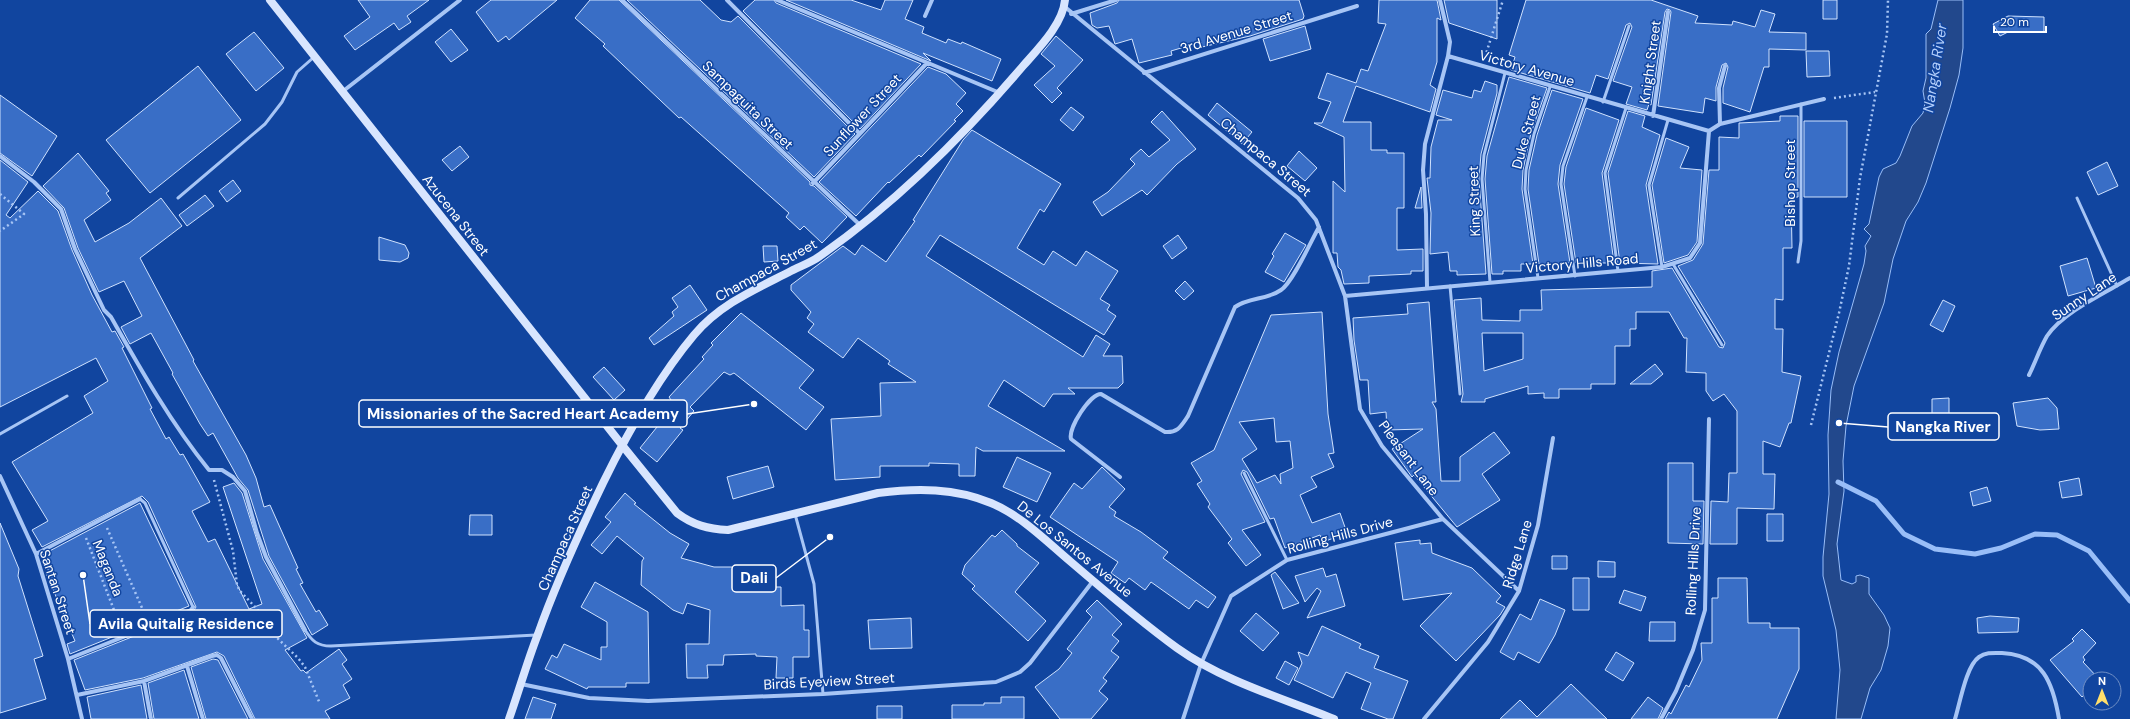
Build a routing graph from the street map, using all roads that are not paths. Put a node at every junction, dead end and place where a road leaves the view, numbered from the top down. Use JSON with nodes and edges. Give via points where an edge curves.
{"nodes":[{"id":1,"x":270,"y":0,"type":"edge"},
{"id":2,"x":460,"y":0,"type":"edge"},
{"id":3,"x":622,"y":0,"type":"edge"},
{"id":4,"x":727,"y":0,"type":"edge"},
{"id":5,"x":777,"y":0,"type":"edge"},
{"id":6,"x":932,"y":0,"type":"edge"},
{"id":7,"x":1116,"y":0,"type":"edge"},
{"id":8,"x":1440,"y":0,"type":"edge"},
{"id":9,"x":1065,"y":4,"type":"edge"},
{"id":10,"x":1357,"y":6,"type":"dead end"},
{"id":11,"x":1668,"y":12,"type":"dead end"},
{"id":12,"x":1071,"y":14,"type":"junction"},
{"id":13,"x":925,"y":16,"type":"dead end"},
{"id":14,"x":1630,"y":26,"type":"dead end"},
{"id":15,"x":1448,"y":56,"type":"junction"},
{"id":16,"x":314,"y":57,"type":"junction"},
{"id":17,"x":927,"y":63,"type":"junction"},
{"id":18,"x":1725,"y":66,"type":"dead end"},
{"id":19,"x":1144,"y":73,"type":"junction"},
{"id":20,"x":1505,"y":73,"type":"junction"},
{"id":21,"x":1550,"y":86,"type":"junction"},
{"id":22,"x":342,"y":92,"type":"junction"},
{"id":23,"x":1000,"y":93,"type":"junction"},
{"id":24,"x":1587,"y":98,"type":"junction"},
{"id":25,"x":1824,"y":100,"type":"road end"},
{"id":26,"x":1603,"y":102,"type":"junction"},
{"id":27,"x":1801,"y":104,"type":"junction"},
{"id":28,"x":1626,"y":108,"type":"junction"},
{"id":29,"x":1653,"y":116,"type":"junction"},
{"id":30,"x":1668,"y":120,"type":"junction"},
{"id":31,"x":1720,"y":124,"type":"junction"},
{"id":32,"x":1709,"y":131,"type":"junction"},
{"id":33,"x":859,"y":133,"type":"junction"},
{"id":34,"x":0,"y":156,"type":"edge"},
{"id":35,"x":813,"y":183,"type":"junction"},
{"id":36,"x":178,"y":198,"type":"dead end"},
{"id":37,"x":2077,"y":198,"type":"dead end"},
{"id":38,"x":860,"y":225,"type":"junction"},
{"id":39,"x":1319,"y":227,"type":"junction"},
{"id":40,"x":1798,"y":262,"type":"dead end"},
{"id":41,"x":1673,"y":264,"type":"junction"},
{"id":42,"x":1662,"y":267,"type":"junction"},
{"id":43,"x":1618,"y":271,"type":"junction"},
{"id":44,"x":1576,"y":276,"type":"junction"},
{"id":45,"x":1538,"y":278,"type":"junction"},
{"id":46,"x":2130,"y":278,"type":"edge"},
{"id":47,"x":1490,"y":282,"type":"junction"},
{"id":48,"x":1450,"y":286,"type":"junction"},
{"id":49,"x":2116,"y":286,"type":"junction"},
{"id":50,"x":1427,"y":288,"type":"junction"},
{"id":51,"x":1345,"y":296,"type":"junction"},
{"id":52,"x":1722,"y":345,"type":"dead end"},
{"id":53,"x":2029,"y":375,"type":"dead end"},
{"id":54,"x":1460,"y":394,"type":"dead end"},
{"id":55,"x":67,"y":396,"type":"dead end"},
{"id":56,"x":1360,"y":409,"type":"joint"},
{"id":57,"x":1709,"y":419,"type":"dead end"},
{"id":58,"x":0,"y":434,"type":"edge"},
{"id":59,"x":1553,"y":438,"type":"dead end"},
{"id":60,"x":622,"y":445,"type":"junction"},
{"id":61,"x":1244,"y":473,"type":"dead end"},
{"id":62,"x":0,"y":476,"type":"edge"},
{"id":63,"x":1120,"y":477,"type":"dead end"},
{"id":64,"x":140,"y":499,"type":"joint"},
{"id":65,"x":795,"y":514,"type":"junction"},
{"id":66,"x":1442,"y":519,"type":"junction"},
{"id":67,"x":36,"y":554,"type":"junction"},
{"id":68,"x":1287,"y":560,"type":"junction"},
{"id":69,"x":1093,"y":581,"type":"junction"},
{"id":70,"x":1519,"y":591,"type":"junction"},
{"id":71,"x":193,"y":607,"type":"joint"},
{"id":72,"x":305,"y":630,"type":"joint"},
{"id":73,"x":537,"y":635,"type":"junction"},
{"id":74,"x":68,"y":659,"type":"junction"},
{"id":75,"x":1201,"y":664,"type":"junction"},
{"id":76,"x":187,"y":666,"type":"junction"},
{"id":77,"x":144,"y":681,"type":"junction"},
{"id":78,"x":521,"y":684,"type":"junction"},
{"id":79,"x":823,"y":694,"type":"junction"},
{"id":80,"x":77,"y":695,"type":"junction"},
{"id":81,"x":81,"y":719,"type":"edge"},
{"id":82,"x":151,"y":719,"type":"edge"},
{"id":83,"x":202,"y":719,"type":"edge"},
{"id":84,"x":252,"y":719,"type":"edge"},
{"id":85,"x":509,"y":719,"type":"edge"},
{"id":86,"x":1184,"y":719,"type":"edge"},
{"id":87,"x":1334,"y":719,"type":"edge"},
{"id":88,"x":1424,"y":719,"type":"edge"},
{"id":89,"x":1661,"y":719,"type":"edge"},
{"id":90,"x":1955,"y":719,"type":"edge"},
{"id":91,"x":2060,"y":719,"type":"edge"}],
"edges":[{"from":1,"to":16,"type":"street","name":"Azucena Street"},
{"from":2,"to":22,"type":"street"},
{"from":3,"to":35,"type":"street","name":"Sampaguita Street"},
{"from":4,"to":33,"type":"street"},
{"from":5,"to":17,"type":"street"},
{"from":6,"to":13,"type":"street"},
{"from":7,"to":12,"type":"street"},
{"from":8,"to":15,"type":"street","via":[[1450,42]]},
{"from":9,"to":12,"type":"street","name":"Champaca Street"},
{"from":9,"to":23,"type":"street","name":"Champaca Street","via":[[1048,37]]},
{"from":10,"to":19,"type":"street","name":"3rd Avenue Street"},
{"from":11,"to":29,"type":"street","name":"Knight Street"},
{"from":12,"to":19,"type":"street","name":"Champaca Street"},
{"from":14,"to":26,"type":"lane"},
{"from":15,"to":20,"type":"street","name":"Victory Avenue"},
{"from":15,"to":50,"type":"street","via":[[1425,144],[1423,170]]},
{"from":16,"to":22,"type":"street","name":"Azucena Street"},
{"from":16,"to":36,"type":"lane","via":[[297,72],[282,102],[265,124]]},
{"from":17,"to":23,"type":"street"},
{"from":17,"to":33,"type":"street","name":"Sunflower Street"},
{"from":18,"to":31,"type":"street","via":[[1719,88]]},
{"from":19,"to":39,"type":"street","name":"Champaca Street","via":[[1298,198]]},
{"from":20,"to":21,"type":"street","name":"Victory Avenue"},
{"from":20,"to":47,"type":"lane","name":"King Street","via":[[1484,155],[1482,179]]},
{"from":21,"to":24,"type":"street","name":"Victory Avenue"},
{"from":21,"to":45,"type":"lane","name":"Duke Street","via":[[1534,134],[1526,170],[1525,189]]},
{"from":22,"to":60,"type":"street","name":"Azucena Street"},
{"from":23,"to":38,"type":"street","name":"Champaca Street","via":[[941,154]]},
{"from":24,"to":26,"type":"street","name":"Victory Avenue"},
{"from":24,"to":44,"type":"lane","via":[[1563,166],[1561,184]]},
{"from":25,"to":27,"type":"street"},
{"from":26,"to":28,"type":"street","name":"Victory Avenue"},
{"from":27,"to":31,"type":"street"},
{"from":27,"to":40,"type":"lane","name":"Bishop Street","via":[[1801,241]]},
{"from":28,"to":29,"type":"street","name":"Victory Avenue"},
{"from":28,"to":43,"type":"lane","via":[[1605,173]]},
{"from":29,"to":30,"type":"street","name":"Victory Avenue"},
{"from":30,"to":32,"type":"street","name":"Victory Avenue"},
{"from":30,"to":42,"type":"lane","via":[[1649,185]]},
{"from":31,"to":32,"type":"street"},
{"from":32,"to":41,"type":"street","name":"Victory Hills Road","via":[[1700,243],[1690,258]]},
{"from":33,"to":35,"type":"street","name":"Sunflower Street"},
{"from":34,"to":72,"type":"street","via":[[34,182],[61,209],[75,249],[104,310],[111,317],[153,392],[209,470],[222,470],[233,477],[245,491],[266,557]]},
{"from":35,"to":38,"type":"street","name":"Sampaguita Street"},
{"from":37,"to":49,"type":"lane"},
{"from":38,"to":60,"type":"street","name":"Champaca Street","via":[[819,257],[732,302],[711,316],[693,336],[658,385]]},
{"from":39,"to":51,"type":"street","name":"Champaca Street"},
{"from":39,"to":63,"type":"street","via":[[1281,290],[1243,301],[1235,307],[1180,429],[1165,432],[1101,394],[1092,397],[1071,430],[1071,439]]},
{"from":41,"to":42,"type":"street","name":"Victory Hills Road"},
{"from":41,"to":52,"type":"lane"},
{"from":42,"to":43,"type":"street","name":"Victory Hills Road"},
{"from":43,"to":44,"type":"street","name":"Victory Hills Road"},
{"from":44,"to":45,"type":"street","name":"Victory Hills Road"},
{"from":45,"to":47,"type":"street","name":"Victory Hills Road"},
{"from":46,"to":49,"type":"street","name":"Sunny Lane"},
{"from":47,"to":48,"type":"street","name":"Victory Hills Road"},
{"from":48,"to":50,"type":"street","name":"Victory Hills Road"},
{"from":48,"to":54,"type":"lane"},
{"from":49,"to":53,"type":"street","name":"Sunny Lane","via":[[2056,326],[2047,337]]},
{"from":50,"to":51,"type":"street","name":"Victory Hills Road"},
{"from":51,"to":56,"type":"street","name":"Champaca Street"},
{"from":55,"to":58,"type":"lane"},
{"from":56,"to":66,"type":"street","name":"Pleasant Lane","via":[[1382,446]]},
{"from":57,"to":89,"type":"street","name":"Rolling Hills Drive","via":[[1705,610],[1693,650]]},
{"from":59,"to":70,"type":"street","name":"Ridge Lane","via":[[1538,525]]},
{"from":60,"to":65,"type":"street","name":"De Los Santos Avenue","via":[[677,513],[699,526],[728,530]]},
{"from":60,"to":73,"type":"street","name":"Champaca Street","via":[[575,544]]},
{"from":61,"to":68,"type":"lane"},
{"from":62,"to":67,"type":"street","name":"Santan Street"},
{"from":64,"to":67,"type":"street"},
{"from":64,"to":71,"type":"lane","via":[[145,503]]},
{"from":65,"to":69,"type":"street","name":"De Los Santos Avenue","via":[[878,493],[918,489],[953,492],[991,503],[1012,514]]},
{"from":65,"to":79,"type":"lane","via":[[814,584]]},
{"from":66,"to":68,"type":"street","name":"Rolling Hills Drive"},
{"from":66,"to":70,"type":"street"},
{"from":67,"to":74,"type":"street","name":"Santan Street"},
{"from":68,"to":75,"type":"street","name":"Rolling Hills Drive","via":[[1231,596]]},
{"from":69,"to":75,"type":"street","name":"De Los Santos Avenue"},
{"from":69,"to":79,"type":"street","name":"Birds Eyeview Street","via":[[1030,663],[1009,678],[984,683]]},
{"from":70,"to":88,"type":"street","name":"Ridge Lane","via":[[1488,642]]},
{"from":71,"to":74,"type":"street","via":[[191,610]]},
{"from":72,"to":73,"type":"lane","via":[[312,641],[330,646]]},
{"from":73,"to":78,"type":"street","name":"Champaca Street"},
{"from":74,"to":80,"type":"street","name":"Santan Street"},
{"from":75,"to":86,"type":"street","name":"Rolling Hills Drive"},
{"from":75,"to":87,"type":"street","name":"De Los Santos Avenue"},
{"from":76,"to":77,"type":"street"},
{"from":76,"to":83,"type":"street"},
{"from":76,"to":84,"type":"street","via":[[212,656],[221,658]]},
{"from":77,"to":80,"type":"street"},
{"from":77,"to":82,"type":"street"},
{"from":78,"to":79,"type":"street","name":"Birds Eyeview Street","via":[[565,694],[617,701]]},
{"from":78,"to":85,"type":"street","name":"Champaca Street"},
{"from":80,"to":81,"type":"street","name":"Santan Street"},
{"from":90,"to":91,"type":"street","via":[[1970,668],[1978,658],[1989,653],[2016,654],[2035,662],[2044,672],[2052,690]]}]}
